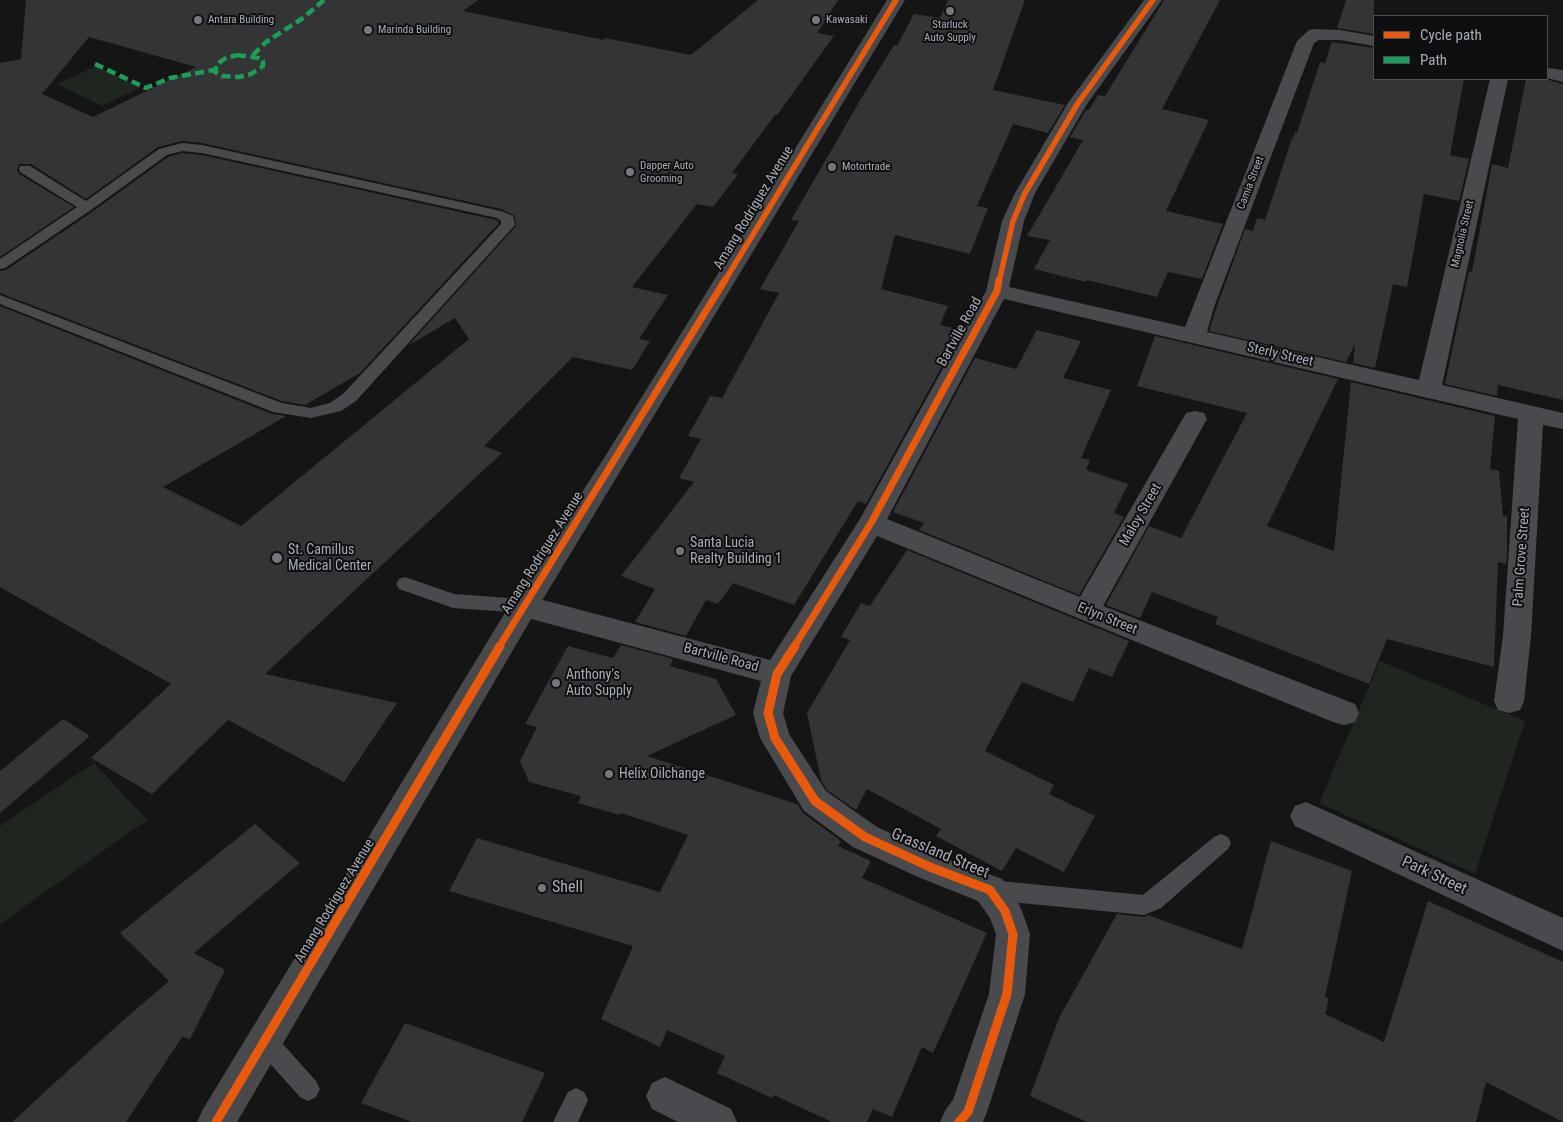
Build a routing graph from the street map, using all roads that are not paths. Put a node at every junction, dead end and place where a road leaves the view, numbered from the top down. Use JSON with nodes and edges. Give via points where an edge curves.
{"nodes":[{"id":1,"x":896,"y":0,"type":"edge"},
{"id":2,"x":1153,"y":0,"type":"edge"},
{"id":3,"x":1373,"y":42,"type":"edge"},
{"id":4,"x":1548,"y":73,"type":"edge"},
{"id":5,"x":1563,"y":76,"type":"edge"},
{"id":6,"x":1499,"y":80,"type":"edge"},
{"id":7,"x":25,"y":168,"type":"dead end"},
{"id":8,"x":86,"y":208,"type":"junction"},
{"id":9,"x":0,"y":265,"type":"edge"},
{"id":10,"x":997,"y":291,"type":"junction"},
{"id":11,"x":0,"y":299,"type":"edge"},
{"id":12,"x":1194,"y":336,"type":"junction"},
{"id":13,"x":1428,"y":389,"type":"junction"},
{"id":14,"x":1531,"y":413,"type":"junction"},
{"id":15,"x":1195,"y":418,"type":"dead end"},
{"id":16,"x":1563,"y":421,"type":"edge"},
{"id":17,"x":870,"y":523,"type":"junction"},
{"id":18,"x":405,"y":584,"type":"dead end"},
{"id":19,"x":524,"y":606,"type":"junction"},
{"id":20,"x":1086,"y":611,"type":"junction"},
{"id":21,"x":777,"y":674,"type":"junction"},
{"id":22,"x":1508,"y":701,"type":"dead end"},
{"id":23,"x":1344,"y":713,"type":"dead end"},
{"id":24,"x":1306,"y":816,"type":"dead end"},
{"id":25,"x":1221,"y":843,"type":"dead end"},
{"id":26,"x":990,"y":890,"type":"junction"},
{"id":27,"x":1563,"y":935,"type":"edge"},
{"id":28,"x":265,"y":1041,"type":"junction"},
{"id":29,"x":308,"y":1089,"type":"dead end"},
{"id":30,"x":665,"y":1096,"type":"dead end"},
{"id":31,"x":576,"y":1100,"type":"dead end"},
{"id":32,"x":970,"y":1119,"type":"edge"},
{"id":33,"x":216,"y":1122,"type":"edge"},
{"id":34,"x":565,"y":1122,"type":"edge"},
{"id":35,"x":718,"y":1122,"type":"edge"}],
"edges":[{"from":1,"to":19,"type":"main road","name":"Amang Rodriguez Avenue"},
{"from":2,"to":10,"type":"street","name":"Bartville Road","via":[[1078,103],[1025,193],[1013,221]]},
{"from":3,"to":12,"type":"street","name":"Camia Street","via":[[1315,34],[1306,41]]},
{"from":4,"to":5,"type":"street"},
{"from":6,"to":13,"type":"street","name":"Magnolia Street"},
{"from":7,"to":8,"type":"lane"},
{"from":8,"to":9,"type":"lane"},
{"from":8,"to":11,"type":"lane","via":[[163,152],[182,147],[501,215],[508,219],[508,225],[350,397],[335,407],[311,413],[279,408]]},
{"from":10,"to":12,"type":"street","name":"Sterly Street"},
{"from":10,"to":17,"type":"street","name":"Bartville Road"},
{"from":12,"to":13,"type":"street","name":"Sterly Street"},
{"from":13,"to":14,"type":"street","name":"Sterly Street"},
{"from":14,"to":16,"type":"street","name":"Sterly Street"},
{"from":14,"to":22,"type":"street","name":"Palm Grove Street","via":[[1517,636]]},
{"from":15,"to":20,"type":"street","name":"Maloy Street"},
{"from":17,"to":20,"type":"street","name":"Erlyn Street"},
{"from":17,"to":21,"type":"street","name":"Bartville Road"},
{"from":18,"to":19,"type":"lane","via":[[453,600]]},
{"from":19,"to":21,"type":"street","name":"Bartville Road"},
{"from":19,"to":28,"type":"main road","name":"Amang Rodriguez Avenue"},
{"from":20,"to":23,"type":"street","name":"Erlyn Street"},
{"from":21,"to":26,"type":"street","name":"Grassland Street","via":[[768,713],[775,738],[815,802],[865,837]]},
{"from":24,"to":27,"type":"street","name":"Park Street"},
{"from":25,"to":26,"type":"lane","via":[[1153,901],[1144,905]]},
{"from":26,"to":32,"type":"street","name":"Grassland Street","via":[[1005,910],[1013,934],[1007,994]]},
{"from":28,"to":29,"type":"lane"},
{"from":28,"to":33,"type":"main road","name":"Amang Rodriguez Avenue"},
{"from":30,"to":35,"type":"street"},
{"from":31,"to":34,"type":"lane"}]}
